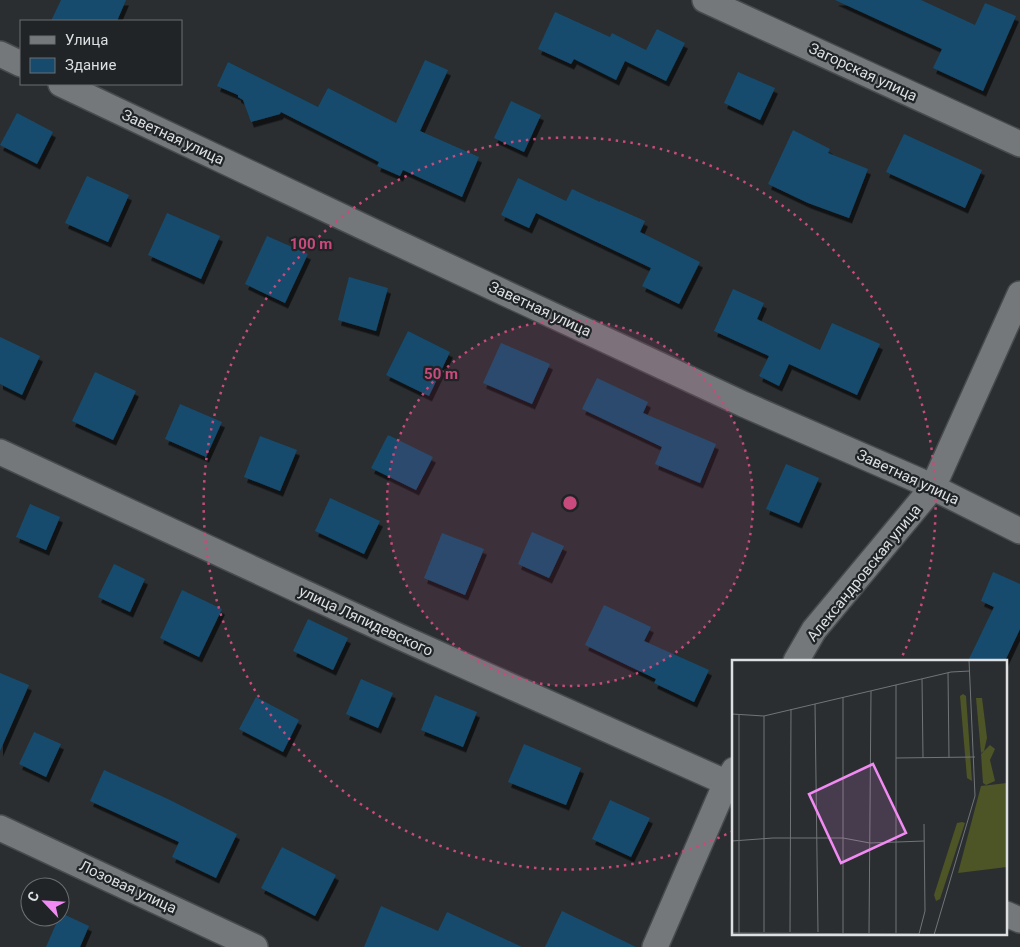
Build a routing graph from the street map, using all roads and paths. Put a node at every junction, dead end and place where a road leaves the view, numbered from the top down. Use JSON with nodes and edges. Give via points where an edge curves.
{"nodes":[{"id":1,"x":705,"y":0,"type":"edge"},
{"id":2,"x":0,"y":54,"type":"edge"},
{"id":3,"x":20,"y":64,"type":"edge"},
{"id":4,"x":63,"y":85,"type":"edge"},
{"id":5,"x":1020,"y":144,"type":"edge"},
{"id":6,"x":1020,"y":294,"type":"edge"},
{"id":7,"x":0,"y":452,"type":"edge"},
{"id":8,"x":933,"y":487,"type":"junction"},
{"id":9,"x":1020,"y":531,"type":"edge"},
{"id":10,"x":797,"y":660,"type":"edge"},
{"id":11,"x":731,"y":780,"type":"edge"},
{"id":12,"x":0,"y":828,"type":"edge"},
{"id":13,"x":1008,"y":915,"type":"edge"},
{"id":14,"x":1020,"y":920,"type":"edge"},
{"id":15,"x":255,"y":947,"type":"edge"},
{"id":16,"x":654,"y":947,"type":"edge"}],
"edges":[{"from":1,"to":5,"type":"street","name":"Загорская улица"},
{"from":2,"to":3,"type":"street"},
{"from":4,"to":8,"type":"street","name":"Заветная улица","via":[[716,392]]},
{"from":6,"to":8,"type":"street","name":"Александровская улица"},
{"from":7,"to":11,"type":"street","name":"улица Ляпидевского","via":[[398,636]]},
{"from":8,"to":9,"type":"street","name":"Заветная улица"},
{"from":8,"to":10,"type":"street","name":"Александровская улица","via":[[814,630]]},
{"from":11,"to":16,"type":"street"},
{"from":12,"to":15,"type":"street","name":"Лозовая улица"},
{"from":13,"to":14,"type":"street"}]}
